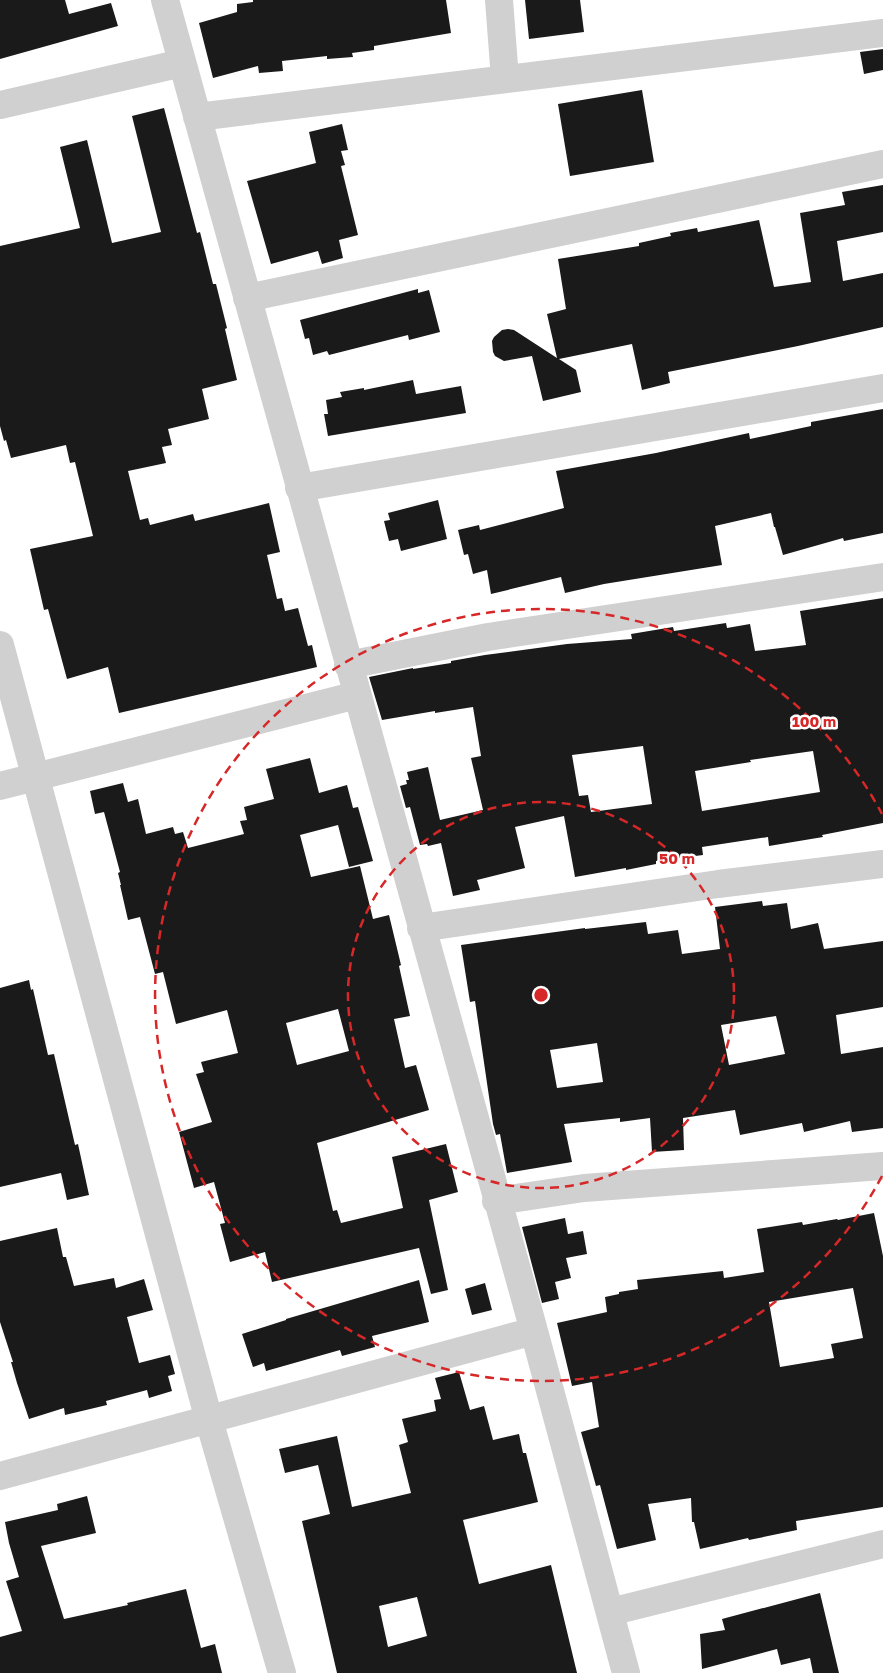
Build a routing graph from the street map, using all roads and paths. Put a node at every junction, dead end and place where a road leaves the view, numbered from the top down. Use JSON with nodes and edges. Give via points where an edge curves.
{"nodes":[{"id":1,"x":165,"y":0,"type":"edge"},
{"id":2,"x":499,"y":0,"type":"edge"},
{"id":3,"x":883,"y":33,"type":"edge"},
{"id":4,"x":182,"y":63,"type":"junction"},
{"id":5,"x":505,"y":79,"type":"junction"},
{"id":6,"x":0,"y":105,"type":"edge"},
{"id":7,"x":198,"y":117,"type":"junction"},
{"id":8,"x":883,"y":164,"type":"edge"},
{"id":9,"x":247,"y":298,"type":"junction"},
{"id":10,"x":883,"y":388,"type":"edge"},
{"id":11,"x":299,"y":488,"type":"junction"},
{"id":12,"x":883,"y":577,"type":"edge"},
{"id":13,"x":0,"y":645,"type":"edge"},
{"id":14,"x":348,"y":665,"type":"junction"},
{"id":15,"x":357,"y":695,"type":"junction"},
{"id":16,"x":36,"y":777,"type":"junction"},
{"id":17,"x":0,"y":786,"type":"edge"},
{"id":18,"x":883,"y":864,"type":"edge"},
{"id":19,"x":421,"y":928,"type":"junction"},
{"id":20,"x":883,"y":1166,"type":"edge"},
{"id":21,"x":496,"y":1201,"type":"junction"},
{"id":22,"x":534,"y":1332,"type":"junction"},
{"id":23,"x":209,"y":1420,"type":"junction"},
{"id":24,"x":0,"y":1476,"type":"edge"},
{"id":25,"x":883,"y":1544,"type":"edge"},
{"id":26,"x":610,"y":1612,"type":"junction"},
{"id":27,"x":282,"y":1673,"type":"edge"},
{"id":28,"x":626,"y":1673,"type":"edge"}],
"edges":[{"from":1,"to":4,"type":"street"},
{"from":2,"to":5,"type":"street"},
{"from":3,"to":5,"type":"street"},
{"from":4,"to":6,"type":"street"},
{"from":4,"to":7,"type":"street"},
{"from":5,"to":7,"type":"street"},
{"from":7,"to":9,"type":"street"},
{"from":8,"to":9,"type":"street"},
{"from":9,"to":11,"type":"street"},
{"from":10,"to":11,"type":"street"},
{"from":11,"to":14,"type":"street"},
{"from":12,"to":14,"type":"street","via":[[488,636]]},
{"from":13,"to":16,"type":"street"},
{"from":14,"to":15,"type":"street"},
{"from":15,"to":16,"type":"street"},
{"from":15,"to":19,"type":"street"},
{"from":16,"to":17,"type":"street"},
{"from":16,"to":23,"type":"street"},
{"from":18,"to":19,"type":"street","via":[[718,884]]},
{"from":19,"to":21,"type":"street"},
{"from":20,"to":21,"type":"street","via":[[584,1188]]},
{"from":21,"to":22,"type":"street"},
{"from":22,"to":23,"type":"street"},
{"from":22,"to":26,"type":"street"},
{"from":23,"to":24,"type":"street"},
{"from":23,"to":27,"type":"street"},
{"from":25,"to":26,"type":"street"},
{"from":26,"to":28,"type":"street"}]}
